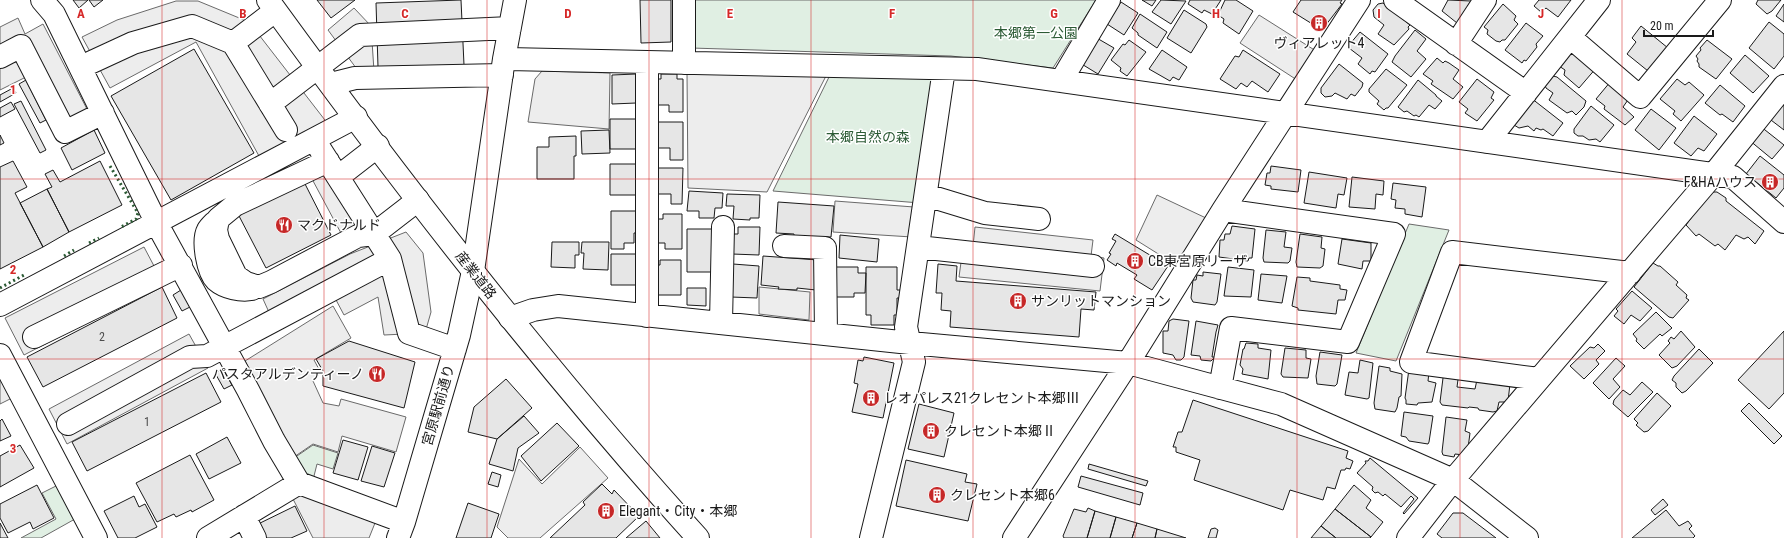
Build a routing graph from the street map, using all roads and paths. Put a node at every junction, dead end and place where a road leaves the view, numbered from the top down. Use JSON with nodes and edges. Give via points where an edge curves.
{"nodes":[{"id":1,"x":42,"y":0,"type":"edge"},
{"id":2,"x":515,"y":0,"type":"edge"},
{"id":3,"x":684,"y":0,"type":"edge"},
{"id":4,"x":1109,"y":0,"type":"edge"},
{"id":5,"x":1360,"y":0,"type":"edge"},
{"id":6,"x":1395,"y":0,"type":"edge"},
{"id":7,"x":1485,"y":0,"type":"edge"},
{"id":8,"x":1599,"y":0,"type":"edge"},
{"id":9,"x":1720,"y":0,"type":"edge"},
{"id":10,"x":270,"y":3,"type":"edge"},
{"id":11,"x":510,"y":28,"type":"junction"},
{"id":12,"x":1570,"y":37,"type":"junction"},
{"id":13,"x":233,"y":43,"type":"junction"},
{"id":14,"x":1456,"y":44,"type":"junction"},
{"id":15,"x":0,"y":57,"type":"edge"},
{"id":16,"x":647,"y":62,"type":"junction"},
{"id":17,"x":684,"y":63,"type":"junction"},
{"id":18,"x":503,"y":67,"type":"junction"},
{"id":19,"x":80,"y":68,"type":"junction"},
{"id":20,"x":944,"y":69,"type":"junction"},
{"id":21,"x":325,"y":76,"type":"junction"},
{"id":22,"x":1061,"y":81,"type":"junction"},
{"id":23,"x":1784,"y":86,"type":"edge"},
{"id":24,"x":1526,"y":93,"type":"junction"},
{"id":25,"x":270,"y":104,"type":"junction"},
{"id":26,"x":103,"y":112,"type":"junction"},
{"id":27,"x":1287,"y":114,"type":"junction"},
{"id":28,"x":356,"y":117,"type":"junction"},
{"id":29,"x":286,"y":130,"type":"dead end"},
{"id":30,"x":314,"y":139,"type":"junction"},
{"id":31,"x":1487,"y":142,"type":"junction"},
{"id":32,"x":378,"y":146,"type":"junction"},
{"id":33,"x":333,"y":169,"type":"junction"},
{"id":34,"x":1714,"y":175,"type":"junction"},
{"id":35,"x":926,"y":195,"type":"junction"},
{"id":36,"x":418,"y":200,"type":"junction"},
{"id":37,"x":1223,"y":210,"type":"junction"},
{"id":38,"x":1039,"y":219,"type":"dead end"},
{"id":39,"x":1784,"y":222,"type":"edge"},
{"id":40,"x":157,"y":224,"type":"junction"},
{"id":41,"x":722,"y":227,"type":"dead end"},
{"id":42,"x":374,"y":234,"type":"junction"},
{"id":43,"x":784,"y":246,"type":"dead end"},
{"id":44,"x":918,"y":247,"type":"junction"},
{"id":45,"x":390,"y":259,"type":"junction"},
{"id":46,"x":181,"y":265,"type":"junction"},
{"id":47,"x":1093,"y":266,"type":"dead end"},
{"id":48,"x":473,"y":271,"type":"junction"},
{"id":49,"x":1630,"y":273,"type":"junction"},
{"id":50,"x":0,"y":305,"type":"edge"},
{"id":51,"x":647,"y":316,"type":"junction"},
{"id":52,"x":510,"y":318,"type":"junction"},
{"id":53,"x":721,"y":323,"type":"junction"},
{"id":54,"x":826,"y":334,"type":"junction"},
{"id":55,"x":34,"y":337,"type":"dead end"},
{"id":56,"x":910,"y":343,"type":"junction"},
{"id":57,"x":224,"y":346,"type":"junction"},
{"id":58,"x":455,"y":349,"type":"junction"},
{"id":59,"x":0,"y":356,"type":"edge"},
{"id":60,"x":1128,"y":363,"type":"junction"},
{"id":61,"x":1539,"y":379,"type":"junction"},
{"id":62,"x":1220,"y":388,"type":"junction"},
{"id":63,"x":68,"y":424,"type":"dead end"},
{"id":64,"x":1453,"y":480,"type":"junction"},
{"id":65,"x":299,"y":483,"type":"junction"},
{"id":66,"x":244,"y":516,"type":"junction"},
{"id":67,"x":401,"y":530,"type":"edge"},
{"id":68,"x":96,"y":538,"type":"edge"},
{"id":69,"x":208,"y":538,"type":"edge"},
{"id":70,"x":255,"y":538,"type":"edge"},
{"id":71,"x":698,"y":538,"type":"edge"},
{"id":72,"x":871,"y":538,"type":"edge"},
{"id":73,"x":1014,"y":538,"type":"edge"},
{"id":74,"x":1408,"y":538,"type":"edge"},
{"id":75,"x":1527,"y":538,"type":"edge"}],
"edges":[{"from":1,"to":19,"type":"street","via":[[54,14]]},
{"from":2,"to":11,"type":"street","name":"宮原駅前通り"},
{"from":3,"to":17,"type":"street"},
{"from":4,"to":22,"type":"street"},
{"from":5,"to":27,"type":"street"},
{"from":6,"to":14,"type":"street"},
{"from":7,"to":14,"type":"street"},
{"from":8,"to":12,"type":"street"},
{"from":9,"to":12,"type":"street","via":[[1640,97]]},
{"from":10,"to":13,"type":"street"},
{"from":10,"to":21,"type":"street","name":"産業道路"},
{"from":11,"to":18,"type":"street","name":"宮原駅前通り"},
{"from":11,"to":21,"type":"street","via":[[360,35]]},
{"from":12,"to":24,"type":"street"},
{"from":13,"to":19,"type":"street","via":[[192,26],[133,43]]},
{"from":13,"to":25,"type":"street"},
{"from":14,"to":24,"type":"street"},
{"from":15,"to":26,"type":"street","via":[[21,46],[65,132]]},
{"from":16,"to":17,"type":"street"},
{"from":16,"to":18,"type":"street"},
{"from":16,"to":51,"type":"street"},
{"from":17,"to":20,"type":"street"},
{"from":18,"to":21,"type":"street","via":[[355,78]]},
{"from":18,"to":48,"type":"street","name":"宮原駅前通り"},
{"from":19,"to":26,"type":"street"},
{"from":20,"to":22,"type":"street","via":[[977,69]]},
{"from":20,"to":35,"type":"street"},
{"from":21,"to":25,"type":"street"},
{"from":21,"to":28,"type":"street","name":"産業道路"},
{"from":22,"to":27,"type":"street"},
{"from":23,"to":34,"type":"street"},
{"from":24,"to":31,"type":"street"},
{"from":25,"to":29,"type":"street"},
{"from":26,"to":40,"type":"street"},
{"from":27,"to":31,"type":"street"},
{"from":27,"to":37,"type":"street"},
{"from":28,"to":30,"type":"street"},
{"from":28,"to":32,"type":"street","name":"産業道路"},
{"from":30,"to":33,"type":"street"},
{"from":30,"to":40,"type":"street"},
{"from":31,"to":34,"type":"street"},
{"from":32,"to":33,"type":"street"},
{"from":32,"to":36,"type":"street","name":"産業道路"},
{"from":33,"to":42,"type":"street"},
{"from":33,"to":42,"type":"street","via":[[235,205],[218,219],[218,239],[236,276],[246,283],[259,287],[358,236]]},
{"from":34,"to":39,"type":"street","via":[[1733,177]]},
{"from":34,"to":49,"type":"street"},
{"from":35,"to":38,"type":"street","via":[[986,213]]},
{"from":35,"to":44,"type":"street"},
{"from":36,"to":42,"type":"street"},
{"from":36,"to":48,"type":"street","name":"産業道路"},
{"from":37,"to":60,"type":"street"},
{"from":37,"to":62,"type":"street","via":[[1394,234],[1348,342],[1231,328]]},
{"from":40,"to":46,"type":"street"},
{"from":40,"to":50,"type":"street"},
{"from":41,"to":53,"type":"street"},
{"from":42,"to":45,"type":"street"},
{"from":43,"to":54,"type":"street","via":[[825,248]]},
{"from":44,"to":47,"type":"street"},
{"from":44,"to":56,"type":"street","via":[[906,328]]},
{"from":45,"to":57,"type":"street"},
{"from":45,"to":58,"type":"street","via":[[409,333]]},
{"from":46,"to":55,"type":"street"},
{"from":46,"to":57,"type":"street"},
{"from":48,"to":52,"type":"street","name":"産業道路"},
{"from":48,"to":58,"type":"street","name":"宮原駅前通り"},
{"from":49,"to":61,"type":"street"},
{"from":49,"to":61,"type":"street","via":[[1452,252],[1411,362]]},
{"from":51,"to":52,"type":"street","via":[[558,306],[533,310]]},
{"from":51,"to":53,"type":"street"},
{"from":52,"to":71,"type":"street","name":"産業道路"},
{"from":53,"to":54,"type":"street"},
{"from":54,"to":56,"type":"street"},
{"from":56,"to":60,"type":"street"},
{"from":56,"to":72,"type":"street","via":[[914,362]]},
{"from":57,"to":63,"type":"street","via":[[207,356],[190,357]]},
{"from":57,"to":65,"type":"street"},
{"from":58,"to":67,"type":"street","name":"宮原駅前通り"},
{"from":59,"to":68,"type":"street"},
{"from":60,"to":62,"type":"street"},
{"from":60,"to":73,"type":"street"},
{"from":61,"to":64,"type":"street"},
{"from":62,"to":64,"type":"street","via":[[1281,404]]},
{"from":64,"to":74,"type":"street"},
{"from":64,"to":75,"type":"street"},
{"from":65,"to":66,"type":"street"},
{"from":65,"to":67,"type":"street"},
{"from":66,"to":69,"type":"street"},
{"from":66,"to":70,"type":"street"}]}
